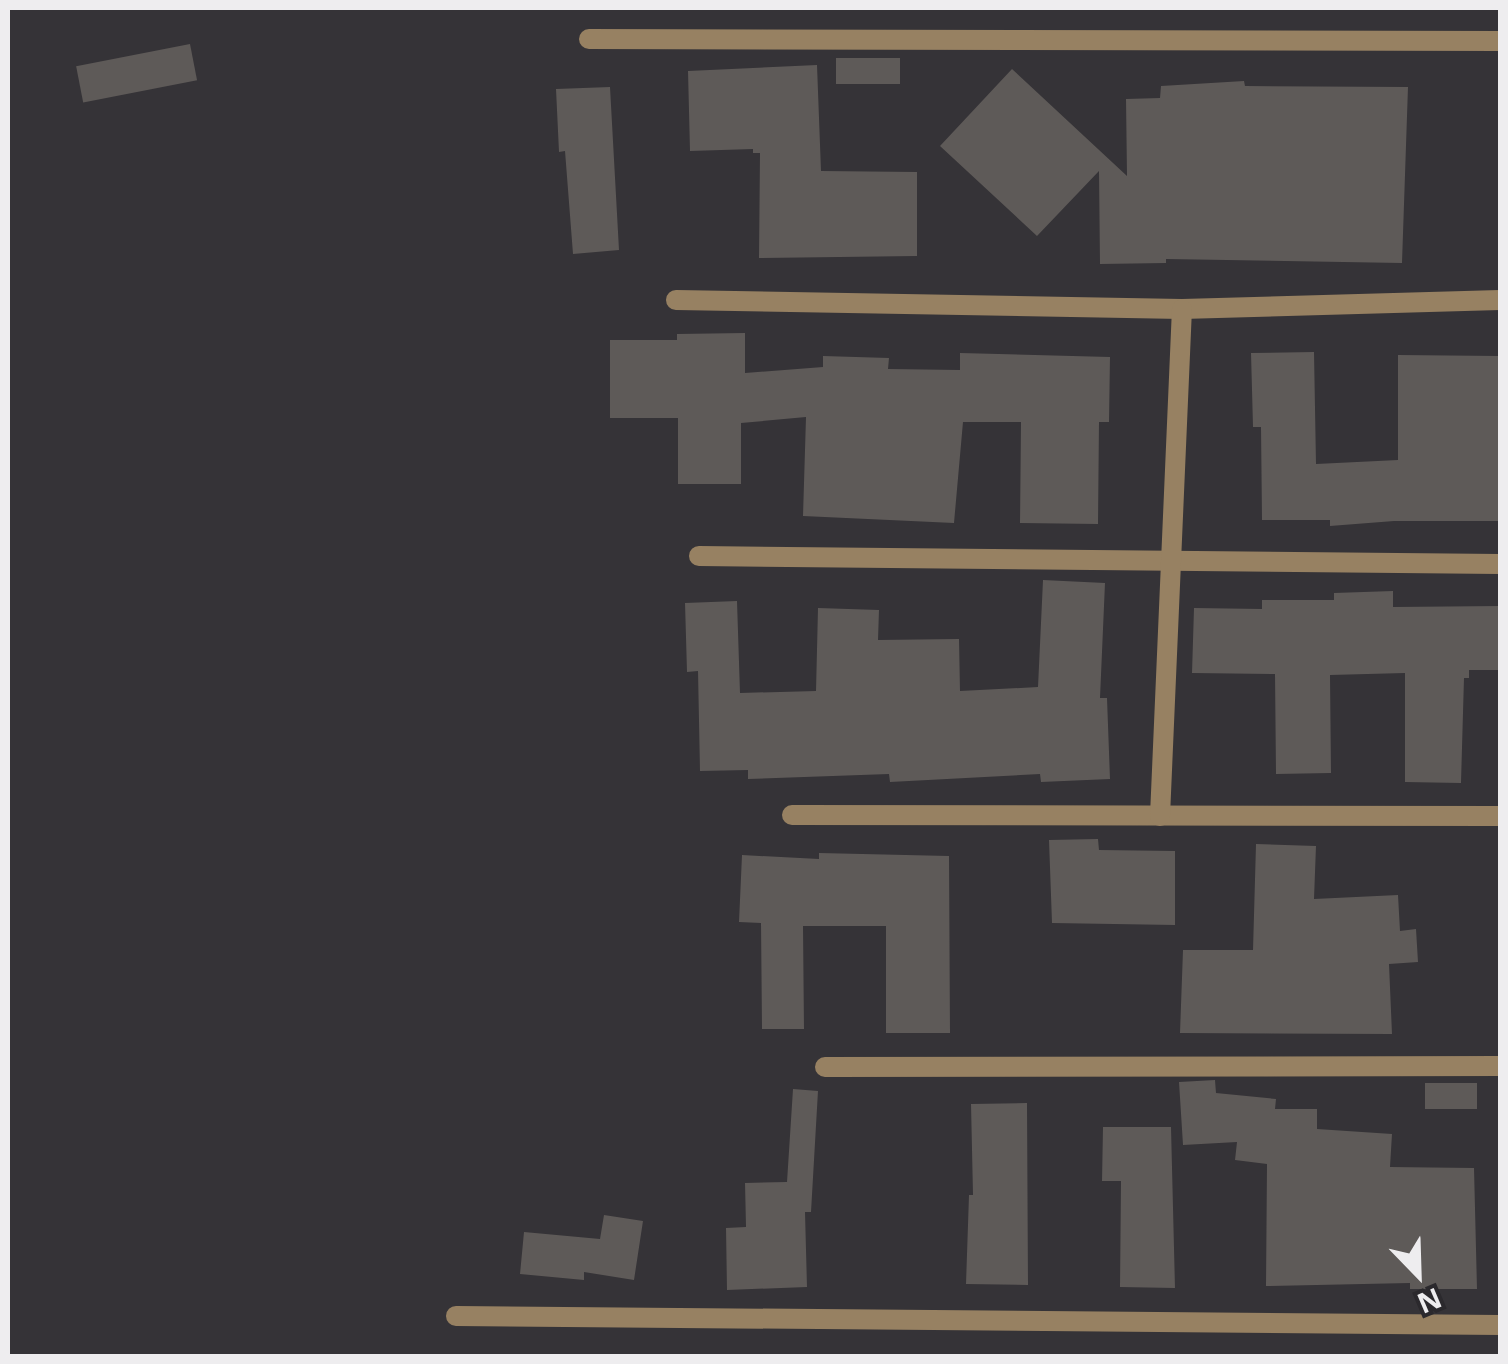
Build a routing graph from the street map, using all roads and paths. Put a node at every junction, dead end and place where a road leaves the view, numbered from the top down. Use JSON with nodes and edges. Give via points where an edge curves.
{"nodes":[{"id":1,"x":589,"y":40,"type":"dead end"},
{"id":2,"x":1500,"y":41,"type":"edge"},
{"id":3,"x":676,"y":300,"type":"dead end"},
{"id":4,"x":1500,"y":300,"type":"edge"},
{"id":5,"x":1182,"y":309,"type":"junction"},
{"id":6,"x":699,"y":556,"type":"dead end"},
{"id":7,"x":1171,"y":560,"type":"junction"},
{"id":8,"x":1500,"y":564,"type":"edge"},
{"id":9,"x":792,"y":815,"type":"dead end"},
{"id":10,"x":1160,"y":816,"type":"junction"},
{"id":11,"x":1500,"y":816,"type":"edge"},
{"id":12,"x":1500,"y":1066,"type":"edge"},
{"id":13,"x":825,"y":1068,"type":"dead end"},
{"id":14,"x":456,"y":1316,"type":"dead end"},
{"id":15,"x":1500,"y":1324,"type":"edge"}],
"edges":[{"from":1,"to":2,"type":"street"},
{"from":3,"to":5,"type":"street"},
{"from":4,"to":5,"type":"street"},
{"from":5,"to":7,"type":"street"},
{"from":6,"to":7,"type":"street"},
{"from":7,"to":8,"type":"street"},
{"from":7,"to":10,"type":"street"},
{"from":9,"to":10,"type":"street"},
{"from":10,"to":11,"type":"street"},
{"from":12,"to":13,"type":"street"},
{"from":14,"to":15,"type":"street"}]}
